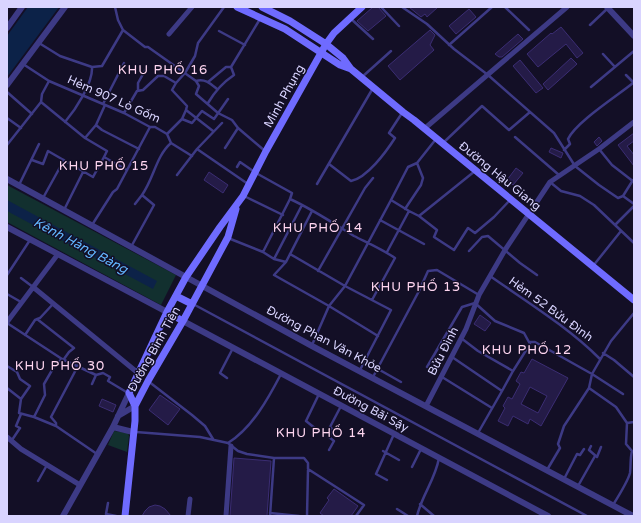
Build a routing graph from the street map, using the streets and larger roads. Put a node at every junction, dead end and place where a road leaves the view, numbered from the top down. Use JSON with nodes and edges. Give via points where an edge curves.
{"nodes":[{"id":1,"x":22,"y":7,"type":"edge"},
{"id":2,"x":64,"y":7,"type":"edge"},
{"id":3,"x":192,"y":7,"type":"edge"},
{"id":4,"x":237,"y":7,"type":"edge"},
{"id":5,"x":262,"y":7,"type":"edge"},
{"id":6,"x":362,"y":7,"type":"edge"},
{"id":7,"x":567,"y":7,"type":"edge"},
{"id":8,"x":608,"y":7,"type":"edge"},
{"id":9,"x":8,"y":24,"type":"edge"},
{"id":10,"x":169,"y":34,"type":"dead end"},
{"id":11,"x":634,"y":36,"type":"edge"},
{"id":12,"x":326,"y":44,"type":"junction"},
{"id":13,"x":321,"y":53,"type":"junction"},
{"id":14,"x":352,"y":69,"type":"junction"},
{"id":15,"x":7,"y":85,"type":"edge"},
{"id":16,"x":634,"y":122,"type":"edge"},
{"id":17,"x":424,"y":129,"type":"junction"},
{"id":18,"x":7,"y":179,"type":"edge"},
{"id":19,"x":237,"y":205,"type":"junction"},
{"id":20,"x":528,"y":213,"type":"junction"},
{"id":21,"x":7,"y":227,"type":"edge"},
{"id":22,"x":58,"y":254,"type":"junction"},
{"id":23,"x":186,"y":277,"type":"junction"},
{"id":24,"x":202,"y":286,"type":"junction"},
{"id":25,"x":33,"y":287,"type":"junction"},
{"id":26,"x":176,"y":296,"type":"junction"},
{"id":27,"x":634,"y":300,"type":"edge"},
{"id":28,"x":192,"y":304,"type":"junction"},
{"id":29,"x":167,"y":312,"type":"junction"},
{"id":30,"x":9,"y":314,"type":"edge"},
{"id":31,"x":183,"y":321,"type":"junction"},
{"id":32,"x":7,"y":322,"type":"edge"},
{"id":33,"x":138,"y":373,"type":"junction"},
{"id":34,"x":129,"y":393,"type":"junction"},
{"id":35,"x":135,"y":406,"type":"junction"},
{"id":36,"x":426,"y":406,"type":"junction"},
{"id":37,"x":118,"y":416,"type":"junction"},
{"id":38,"x":113,"y":427,"type":"junction"},
{"id":39,"x":133,"y":432,"type":"junction"},
{"id":40,"x":9,"y":438,"type":"edge"},
{"id":41,"x":230,"y":445,"type":"road end"},
{"id":42,"x":7,"y":446,"type":"edge"},
{"id":43,"x":80,"y":485,"type":"junction"},
{"id":44,"x":190,"y":499,"type":"dead end"},
{"id":45,"x":63,"y":516,"type":"edge"},
{"id":46,"x":124,"y":516,"type":"edge"},
{"id":47,"x":188,"y":516,"type":"edge"},
{"id":48,"x":226,"y":516,"type":"edge"},
{"id":49,"x":548,"y":516,"type":"edge"},
{"id":50,"x":633,"y":516,"type":"edge"}],
"edges":[{"from":1,"to":9,"type":"street"},
{"from":2,"to":15,"type":"street"},
{"from":3,"to":10,"type":"street"},
{"from":4,"to":13,"type":"main road","name":"Đường Hậu Giang","via":[[285,29]]},
{"from":5,"to":12,"type":"main road","name":"Đường Hậu Giang"},
{"from":6,"to":12,"type":"main road","name":"Minh Phụng"},
{"from":7,"to":17,"type":"street"},
{"from":8,"to":11,"type":"street"},
{"from":12,"to":13,"type":"main road","name":"Minh Phụng"},
{"from":12,"to":14,"type":"main road","name":"Đường Hậu Giang"},
{"from":13,"to":14,"type":"main road","name":"Đường Hậu Giang"},
{"from":13,"to":19,"type":"main road","name":"Minh Phụng"},
{"from":14,"to":17,"type":"main road","name":"Đường Hậu Giang"},
{"from":16,"to":20,"type":"street","name":"Bửu Đình","via":[[550,182]]},
{"from":17,"to":20,"type":"main road","name":"Đường Hậu Giang"},
{"from":18,"to":23,"type":"street","name":"Đường Phan Văn Khỏe"},
{"from":19,"to":23,"type":"main road","name":"Minh Phụng"},
{"from":19,"to":24,"type":"main road","name":"Minh Phụng","via":[[228,237]]},
{"from":20,"to":27,"type":"main road","name":"Đường Hậu Giang"},
{"from":20,"to":36,"type":"street","name":"Bửu Đình","via":[[479,295],[461,338]]},
{"from":21,"to":22,"type":"street"},
{"from":22,"to":25,"type":"street"},
{"from":22,"to":29,"type":"street"},
{"from":23,"to":24,"type":"street","name":"Đường Phan Văn Khỏe"},
{"from":23,"to":26,"type":"main road","name":"Đường Bình Tiên"},
{"from":24,"to":28,"type":"main road","name":"Đường Bình Tiên"},
{"from":24,"to":36,"type":"street","name":"Đường Phan Văn Khỏe"},
{"from":25,"to":30,"type":"street"},
{"from":25,"to":33,"type":"street"},
{"from":26,"to":28,"type":"main road"},
{"from":26,"to":29,"type":"main road","name":"Đường Bình Tiên"},
{"from":28,"to":31,"type":"main road","name":"Đường Bình Tiên"},
{"from":29,"to":31,"type":"main road"},
{"from":29,"to":33,"type":"main road","name":"Đường Bình Tiên"},
{"from":30,"to":32,"type":"street"},
{"from":31,"to":35,"type":"main road","name":"Đường Bình Tiên"},
{"from":31,"to":49,"type":"street","name":"Đường Bãi Sậy"},
{"from":33,"to":34,"type":"main road","name":"Đường Bình Tiên"},
{"from":34,"to":35,"type":"main road"},
{"from":34,"to":37,"type":"street","name":"Đường Bình Tiên"},
{"from":35,"to":37,"type":"street","name":"Đường Bình Tiên"},
{"from":35,"to":39,"type":"main road"},
{"from":36,"to":50,"type":"street","name":"Đường Phan Văn Khỏe"},
{"from":37,"to":38,"type":"street","name":"Đường Bình Tiên"},
{"from":38,"to":39,"type":"street"},
{"from":38,"to":43,"type":"street","name":"Đường Bình Tiên"},
{"from":39,"to":46,"type":"main road"},
{"from":40,"to":42,"type":"street"},
{"from":40,"to":43,"type":"street","via":[[21,449]]},
{"from":41,"to":48,"type":"street"},
{"from":43,"to":45,"type":"street","name":"Đường Bình Tiên"},
{"from":44,"to":47,"type":"street"}]}
